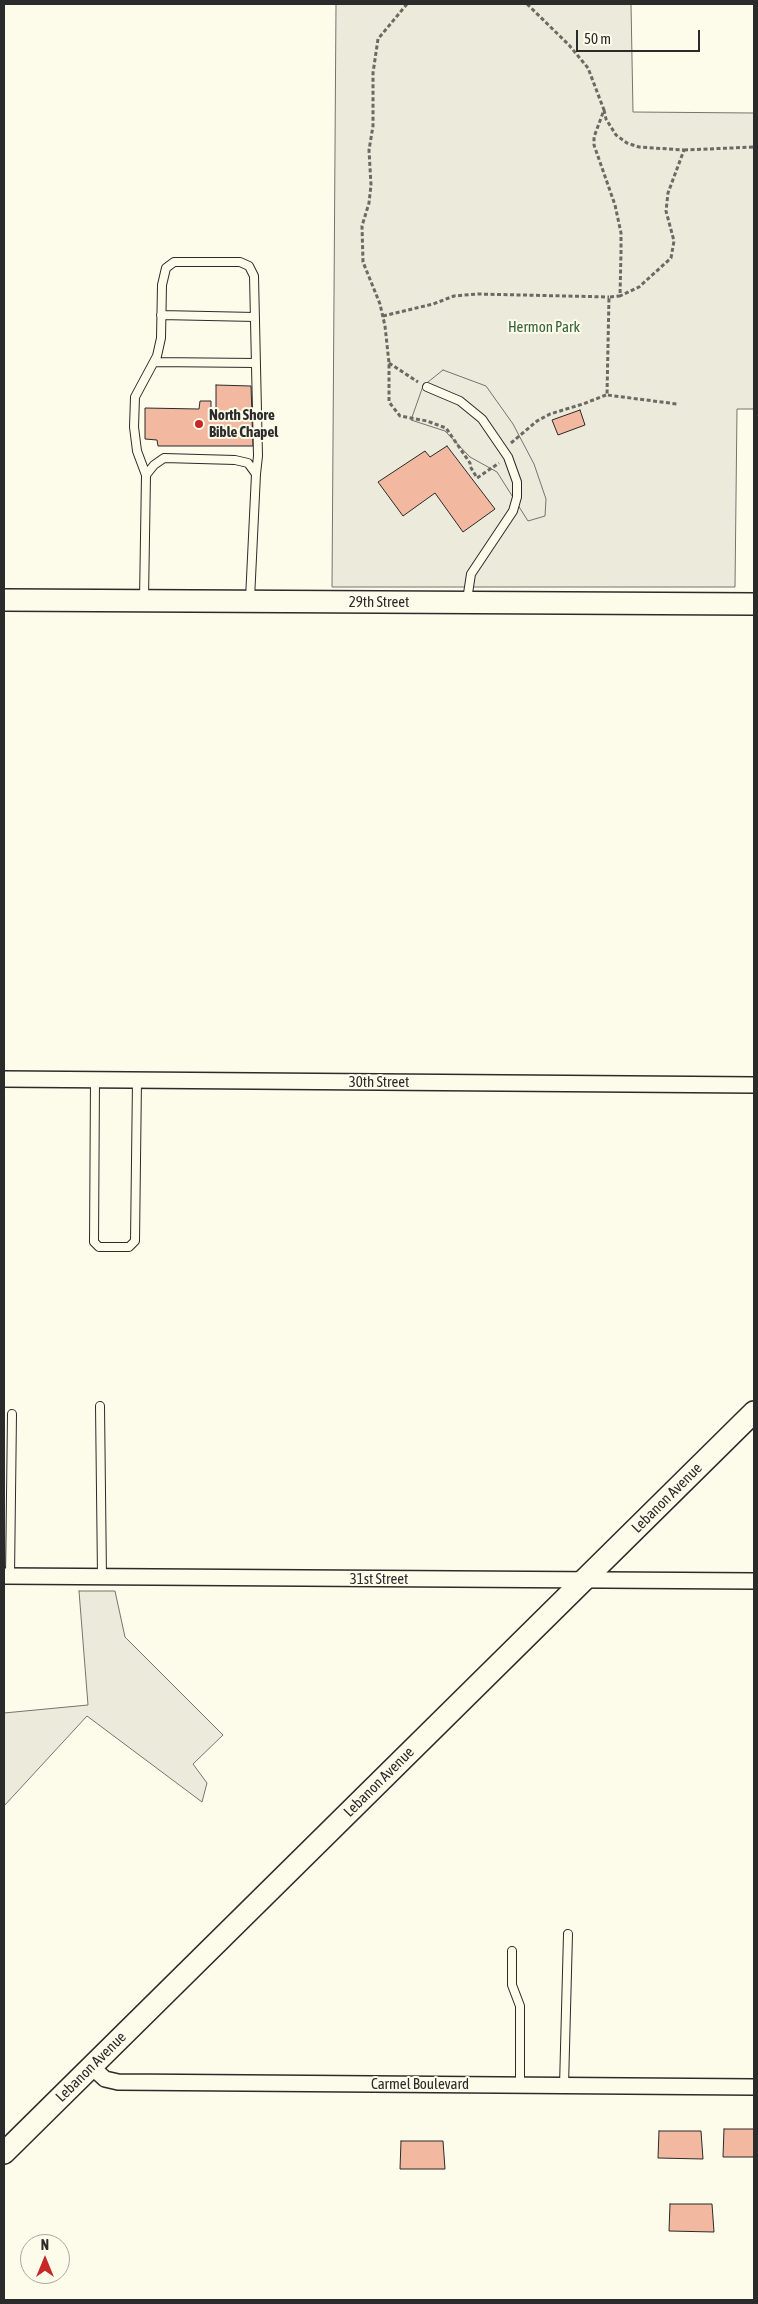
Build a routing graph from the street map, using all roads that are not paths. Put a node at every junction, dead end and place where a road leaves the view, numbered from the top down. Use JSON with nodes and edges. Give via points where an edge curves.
{"nodes":[{"id":1,"x":161,"y":315,"type":"junction"},
{"id":2,"x":256,"y":317,"type":"junction"},
{"id":3,"x":154,"y":362,"type":"junction"},
{"id":4,"x":256,"y":363,"type":"junction"},
{"id":5,"x":427,"y":387,"type":"road end"},
{"id":6,"x":256,"y":474,"type":"junction"},
{"id":7,"x":146,"y":475,"type":"junction"},
{"id":8,"x":4,"y":600,"type":"edge"},
{"id":9,"x":144,"y":600,"type":"junction"},
{"id":10,"x":250,"y":601,"type":"junction"},
{"id":11,"x":466,"y":602,"type":"junction"},
{"id":12,"x":754,"y":604,"type":"edge"},
{"id":13,"x":4,"y":1080,"type":"edge"},
{"id":14,"x":95,"y":1080,"type":"junction"},
{"id":15,"x":136,"y":1080,"type":"junction"},
{"id":16,"x":754,"y":1085,"type":"edge"},
{"id":17,"x":100,"y":1406,"type":"dead end"},
{"id":18,"x":754,"y":1412,"type":"edge"},
{"id":19,"x":12,"y":1414,"type":"dead end"},
{"id":20,"x":7,"y":1576,"type":"edge"},
{"id":21,"x":102,"y":1577,"type":"junction"},
{"id":22,"x":584,"y":1580,"type":"junction"},
{"id":23,"x":754,"y":1581,"type":"edge"},
{"id":24,"x":568,"y":1934,"type":"dead end"},
{"id":25,"x":512,"y":1951,"type":"dead end"},
{"id":26,"x":92,"y":2066,"type":"junction"},
{"id":27,"x":520,"y":2085,"type":"junction"},
{"id":28,"x":564,"y":2086,"type":"junction"},
{"id":29,"x":754,"y":2087,"type":"edge"},
{"id":30,"x":5,"y":2148,"type":"edge"}],
"edges":[{"from":1,"to":2,"type":"lane"},
{"from":1,"to":2,"type":"lane","via":[[166,268],[174,262],[240,262],[249,266],[254,276]]},
{"from":1,"to":3,"type":"lane","via":[[161,338]]},
{"from":2,"to":4,"type":"lane"},
{"from":3,"to":4,"type":"lane"},
{"from":3,"to":7,"type":"lane","via":[[135,397],[137,451]]},
{"from":4,"to":6,"type":"lane"},
{"from":5,"to":11,"type":"lane","via":[[460,401],[482,419],[505,454],[517,482],[513,511],[471,574]]},
{"from":6,"to":7,"type":"lane","via":[[248,464],[235,460],[164,458]]},
{"from":6,"to":10,"type":"lane"},
{"from":7,"to":9,"type":"lane"},
{"from":8,"to":9,"type":"street","name":"29th Street"},
{"from":9,"to":10,"type":"street","name":"29th Street"},
{"from":10,"to":11,"type":"street","name":"29th Street"},
{"from":11,"to":12,"type":"street","name":"29th Street"},
{"from":13,"to":14,"type":"street","name":"30th Street"},
{"from":14,"to":15,"type":"street","name":"30th Street"},
{"from":14,"to":15,"type":"lane","via":[[94,1242],[100,1247],[129,1247],[135,1241]]},
{"from":15,"to":16,"type":"street","name":"30th Street"},
{"from":17,"to":21,"type":"lane"},
{"from":18,"to":22,"type":"street","name":"Lebanon Avenue"},
{"from":19,"to":20,"type":"lane"},
{"from":20,"to":21,"type":"street","name":"31st Street"},
{"from":21,"to":22,"type":"street","name":"31st Street"},
{"from":22,"to":23,"type":"street","name":"31st Street"},
{"from":22,"to":26,"type":"street","name":"Lebanon Avenue"},
{"from":24,"to":28,"type":"lane"},
{"from":25,"to":27,"type":"lane","via":[[512,1985],[520,2006]]},
{"from":26,"to":27,"type":"street","name":"Carmel Boulevard","via":[[105,2079],[118,2082]]},
{"from":26,"to":30,"type":"street","name":"Lebanon Avenue"},
{"from":27,"to":28,"type":"street","name":"Carmel Boulevard"},
{"from":28,"to":29,"type":"street","name":"Carmel Boulevard"}]}
